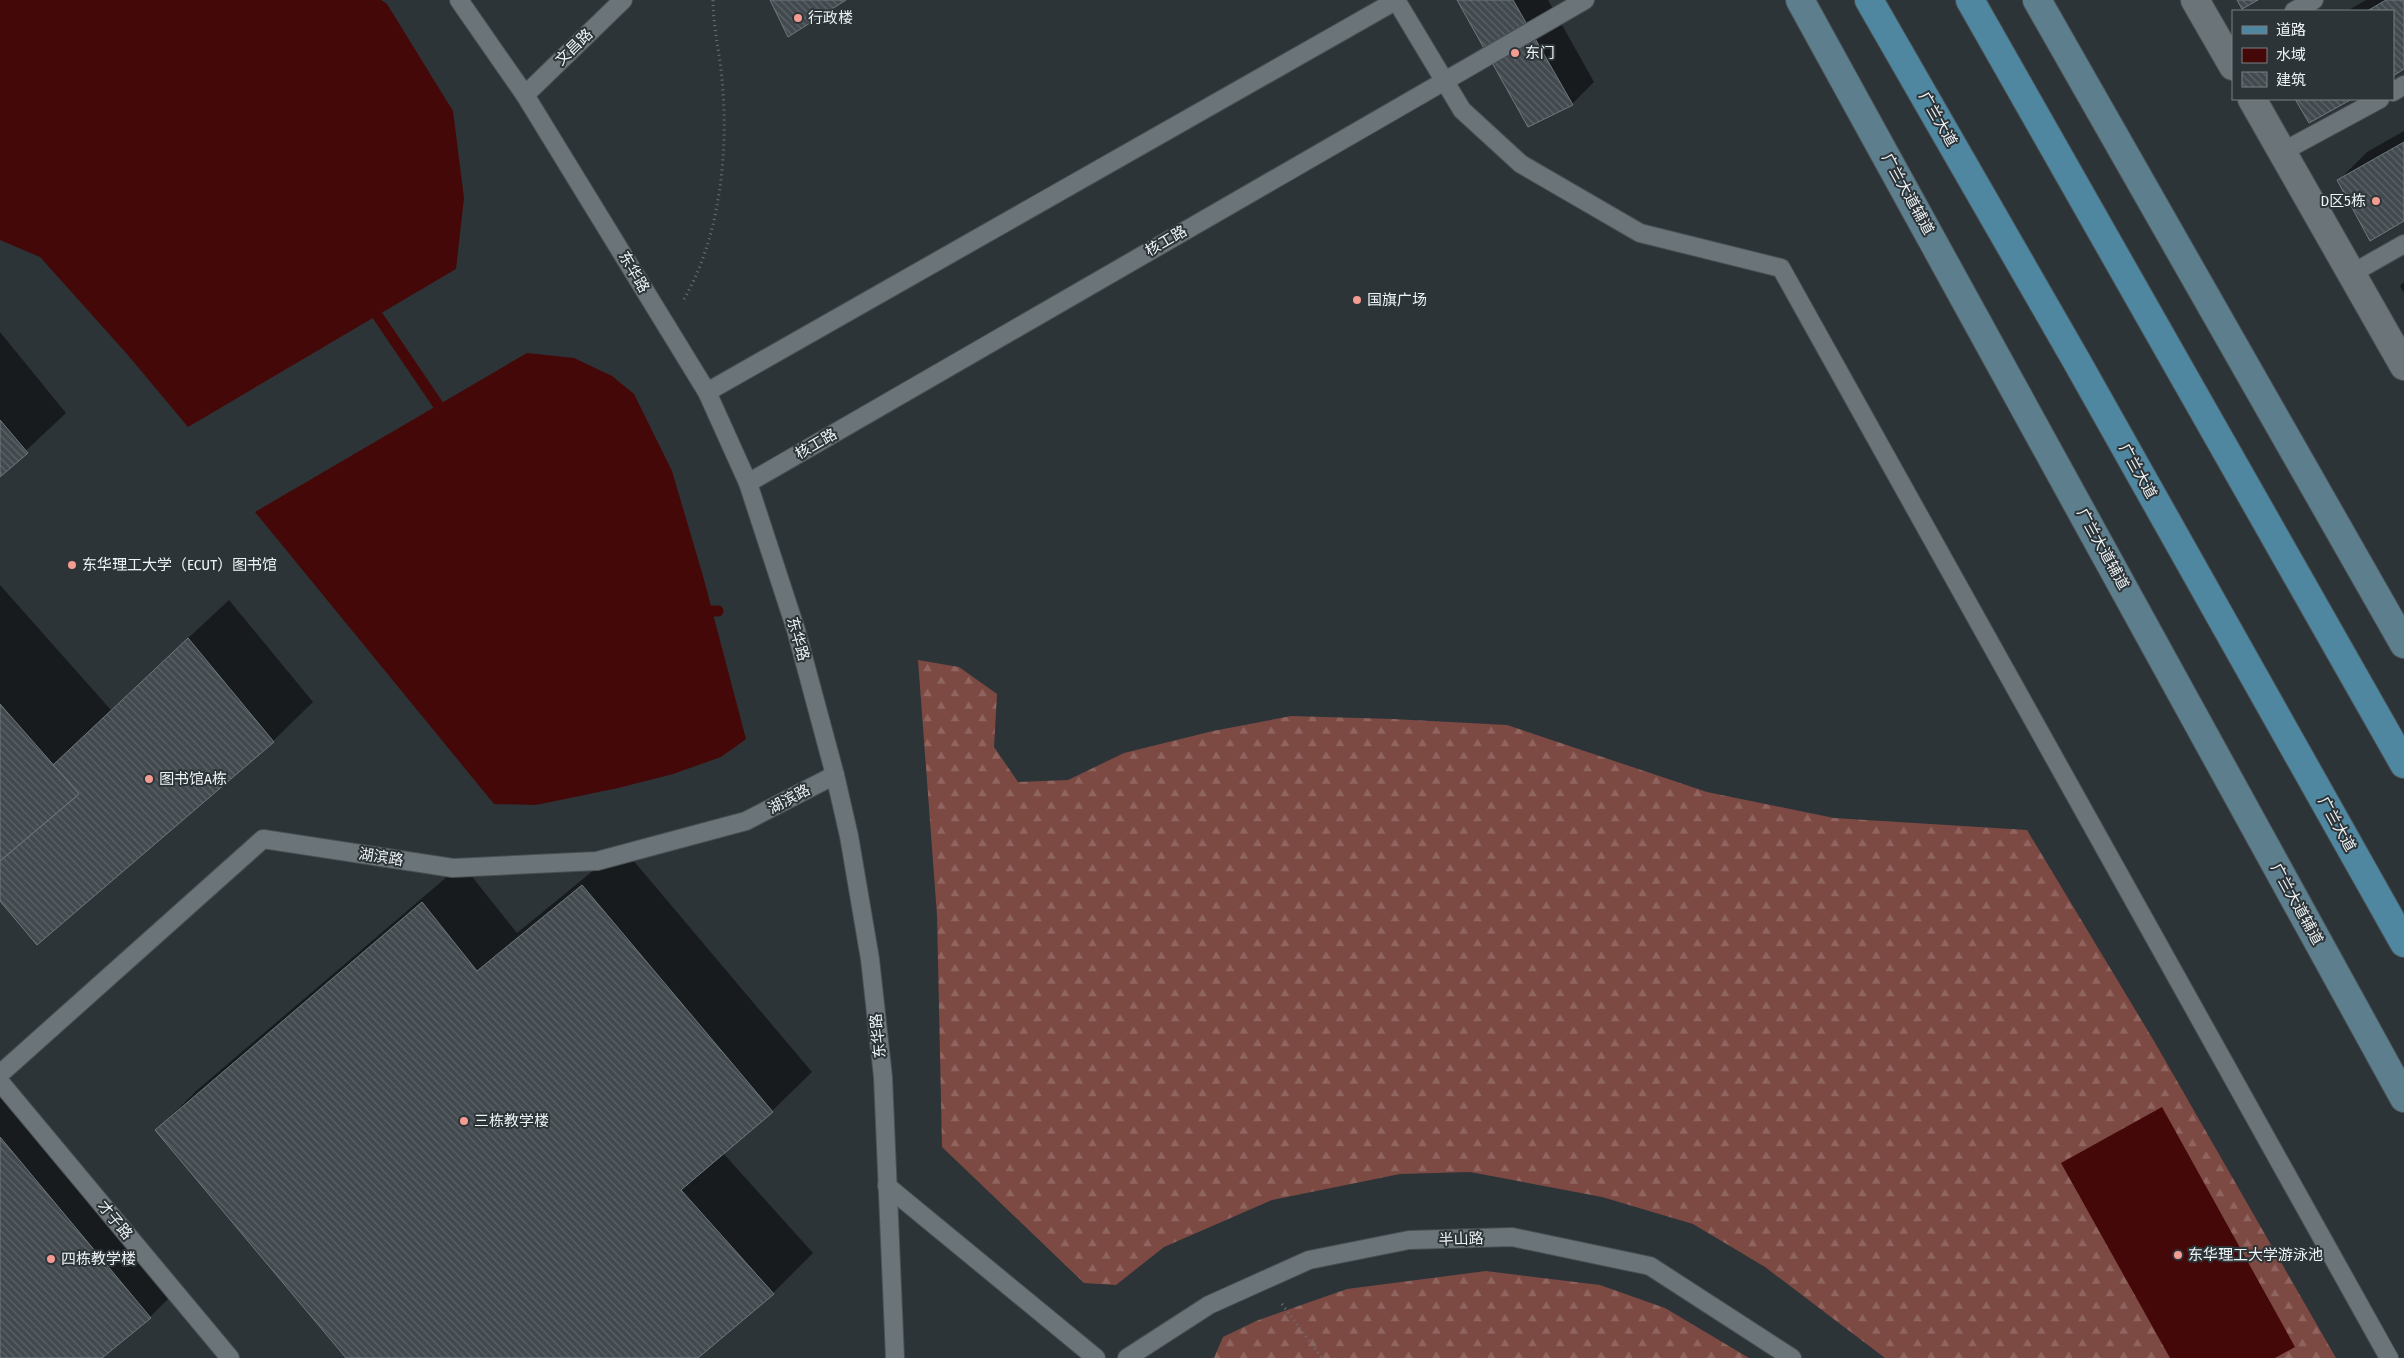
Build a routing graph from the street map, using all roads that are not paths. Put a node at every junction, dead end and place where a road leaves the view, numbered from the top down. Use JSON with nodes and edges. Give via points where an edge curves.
{"nodes":[{"id":1,"x":459,"y":0,"type":"edge"},
{"id":2,"x":623,"y":0,"type":"edge"},
{"id":3,"x":1396,"y":0,"type":"edge"},
{"id":4,"x":1585,"y":0,"type":"edge"},
{"id":5,"x":1800,"y":0,"type":"edge"},
{"id":6,"x":1869,"y":0,"type":"edge"},
{"id":7,"x":1970,"y":0,"type":"edge"},
{"id":8,"x":2037,"y":0,"type":"edge"},
{"id":9,"x":2195,"y":0,"type":"edge"},
{"id":10,"x":2314,"y":0,"type":"edge"},
{"id":11,"x":2296,"y":10,"type":"edge"},
{"id":12,"x":2230,"y":54,"type":"edge"},
{"id":13,"x":1445,"y":81,"type":"junction"},
{"id":14,"x":525,"y":95,"type":"junction"},
{"id":15,"x":2253,"y":100,"type":"edge"},
{"id":16,"x":2378,"y":100,"type":"edge"},
{"id":17,"x":2282,"y":152,"type":"junction"},
{"id":18,"x":2404,"y":244,"type":"edge"},
{"id":19,"x":2352,"y":274,"type":"junction"},
{"id":20,"x":2404,"y":366,"type":"edge"},
{"id":21,"x":707,"y":392,"type":"junction"},
{"id":22,"x":748,"y":483,"type":"junction"},
{"id":23,"x":2404,"y":644,"type":"edge"},
{"id":24,"x":2404,"y":764,"type":"edge"},
{"id":25,"x":836,"y":775,"type":"junction"},
{"id":26,"x":2404,"y":943,"type":"edge"},
{"id":27,"x":0,"y":1074,"type":"edge"},
{"id":28,"x":0,"y":1082,"type":"edge"},
{"id":29,"x":2404,"y":1098,"type":"edge"},
{"id":30,"x":887,"y":1186,"type":"junction"},
{"id":31,"x":230,"y":1358,"type":"edge"},
{"id":32,"x":895,"y":1358,"type":"edge"},
{"id":33,"x":1096,"y":1358,"type":"edge"},
{"id":34,"x":1127,"y":1358,"type":"edge"},
{"id":35,"x":1792,"y":1358,"type":"edge"},
{"id":36,"x":2389,"y":1358,"type":"edge"}],
"edges":[{"from":1,"to":14,"type":"lane","name":"东华路"},
{"from":2,"to":14,"type":"lane","name":"文昌路"},
{"from":3,"to":13,"type":"lane"},
{"from":3,"to":21,"type":"lane"},
{"from":4,"to":13,"type":"lane","name":"核工路"},
{"from":5,"to":29,"type":"main road","name":"广兰大道辅道"},
{"from":6,"to":26,"type":"main road","name":"广兰大道"},
{"from":7,"to":24,"type":"main road"},
{"from":8,"to":23,"type":"main road"},
{"from":9,"to":12,"type":"street"},
{"from":10,"to":11,"type":"lane"},
{"from":13,"to":22,"type":"lane","name":"核工路"},
{"from":13,"to":36,"type":"lane","via":[[1462,110],[1521,164],[1640,233],[1781,268]]},
{"from":14,"to":21,"type":"lane","name":"东华路"},
{"from":15,"to":17,"type":"street"},
{"from":16,"to":17,"type":"lane"},
{"from":17,"to":19,"type":"street"},
{"from":18,"to":19,"type":"lane"},
{"from":19,"to":20,"type":"street"},
{"from":21,"to":22,"type":"lane","name":"东华路"},
{"from":22,"to":25,"type":"lane","name":"东华路","via":[[796,630]]},
{"from":25,"to":27,"type":"lane","name":"湖滨路","via":[[746,821],[597,861],[453,868],[264,839]]},
{"from":25,"to":30,"type":"lane","name":"东华路","via":[[870,959],[883,1077]]},
{"from":28,"to":31,"type":"lane","name":"才子路"},
{"from":30,"to":32,"type":"lane","name":"东华路"},
{"from":30,"to":33,"type":"lane"},
{"from":34,"to":35,"type":"lane","name":"半山路","via":[[1209,1304],[1309,1260],[1409,1240],[1512,1237],[1650,1266]]}]}
